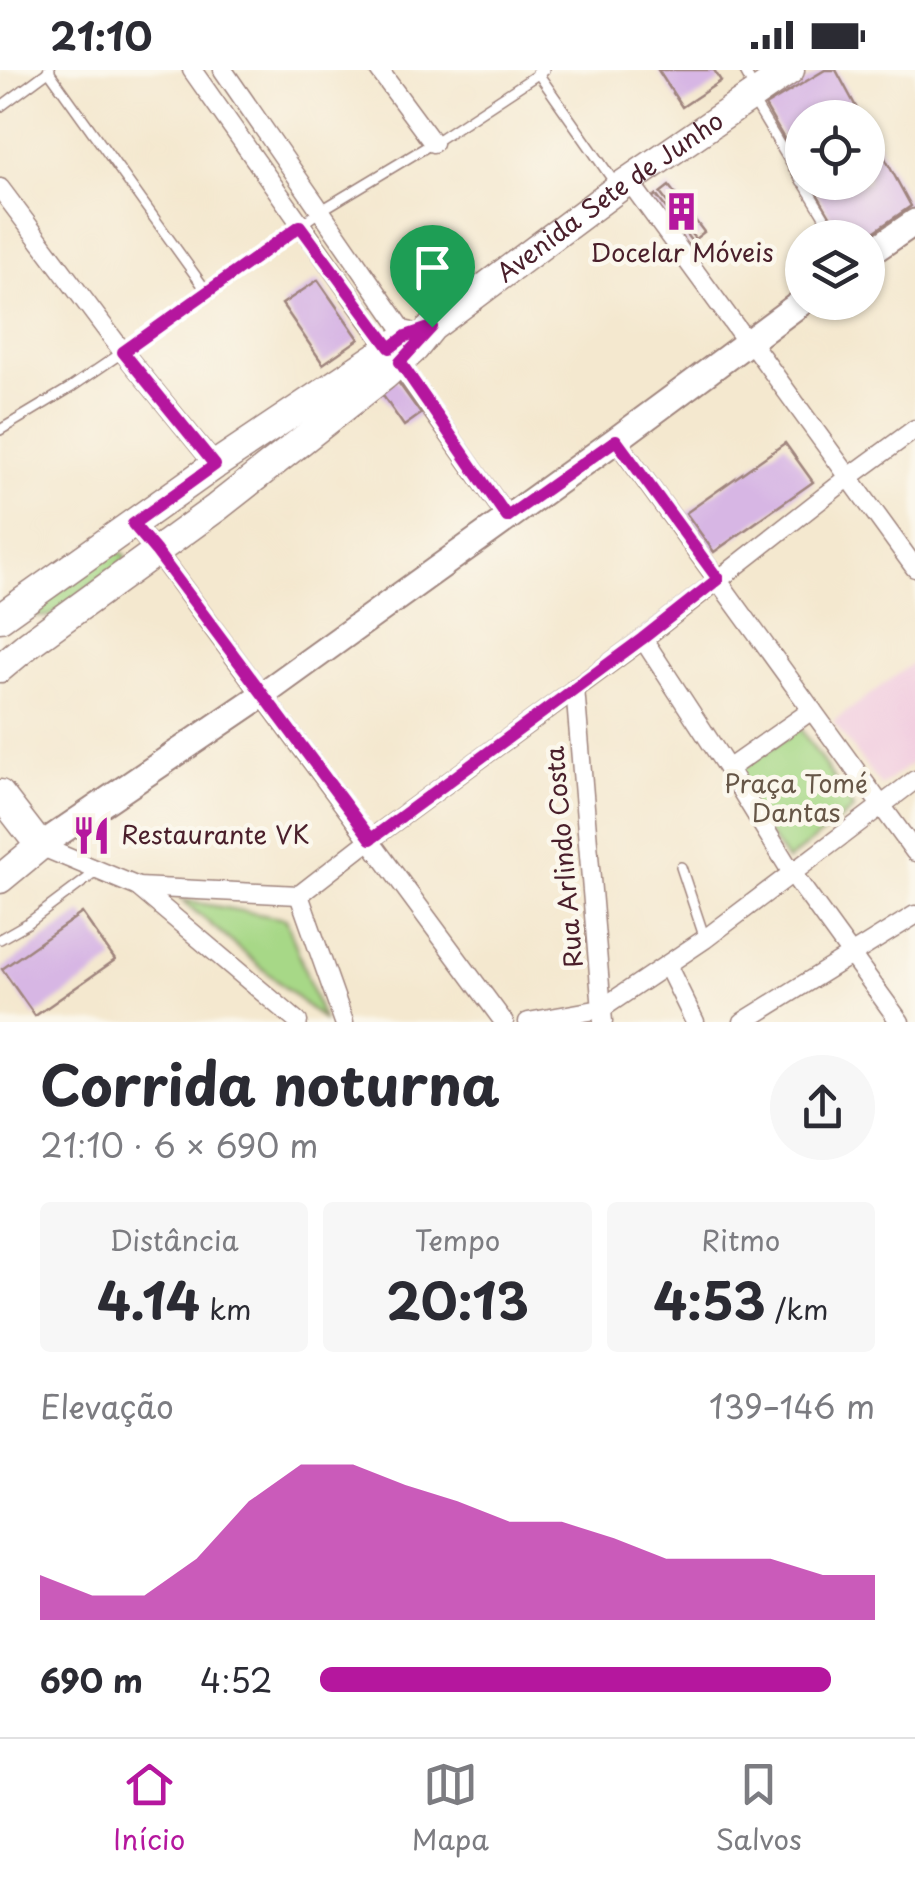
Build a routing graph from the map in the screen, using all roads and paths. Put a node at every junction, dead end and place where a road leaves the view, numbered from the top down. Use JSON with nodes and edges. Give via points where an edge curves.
{"nodes":[{"id":1,"x":49,"y":70,"type":"edge"},
{"id":2,"x":192,"y":70,"type":"edge"},
{"id":3,"x":223,"y":70,"type":"edge"},
{"id":4,"x":379,"y":70,"type":"edge"},
{"id":5,"x":790,"y":70,"type":"edge"},
{"id":6,"x":539,"y":71,"type":"edge"},
{"id":7,"x":750,"y":86,"type":"edge"},
{"id":8,"x":0,"y":107,"type":"edge"},
{"id":9,"x":433,"y":143,"type":"junction"},
{"id":10,"x":785,"y":149,"type":"edge"},
{"id":11,"x":624,"y":185,"type":"junction"},
{"id":12,"x":0,"y":188,"type":"edge"},
{"id":13,"x":320,"y":211,"type":"junction"},
{"id":14,"x":915,"y":222,"type":"edge"},
{"id":15,"x":300,"y":226,"type":"junction"},
{"id":16,"x":885,"y":242,"type":"edge"},
{"id":17,"x":208,"y":293,"type":"junction"},
{"id":18,"x":785,"y":315,"type":"edge"},
{"id":19,"x":409,"y":344,"type":"junction"},
{"id":20,"x":744,"y":345,"type":"junction"},
{"id":21,"x":123,"y":352,"type":"junction"},
{"id":22,"x":915,"y":429,"type":"edge"},
{"id":23,"x":0,"y":430,"type":"edge"},
{"id":24,"x":616,"y":440,"type":"junction"},
{"id":25,"x":215,"y":465,"type":"junction"},
{"id":26,"x":848,"y":478,"type":"junction"},
{"id":27,"x":507,"y":517,"type":"junction"},
{"id":28,"x":133,"y":524,"type":"junction"},
{"id":29,"x":156,"y":551,"type":"junction"},
{"id":30,"x":915,"y":568,"type":"edge"},
{"id":31,"x":718,"y":579,"type":"junction"},
{"id":32,"x":2,"y":612,"type":"edge"},
{"id":33,"x":642,"y":639,"type":"junction"},
{"id":34,"x":30,"y":643,"type":"junction"},
{"id":35,"x":0,"y":668,"type":"edge"},
{"id":36,"x":575,"y":688,"type":"junction"},
{"id":37,"x":262,"y":695,"type":"junction"},
{"id":38,"x":812,"y":710,"type":"junction"},
{"id":39,"x":728,"y":769,"type":"junction"},
{"id":40,"x":915,"y":780,"type":"edge"},
{"id":41,"x":0,"y":794,"type":"edge"},
{"id":42,"x":879,"y":806,"type":"junction"},
{"id":43,"x":371,"y":839,"type":"junction"},
{"id":44,"x":40,"y":846,"type":"junction"},
{"id":45,"x":915,"y":852,"type":"edge"},
{"id":46,"x":680,"y":866,"type":"dead end"},
{"id":47,"x":98,"y":871,"type":"junction"},
{"id":48,"x":792,"y":874,"type":"junction"},
{"id":49,"x":0,"y":880,"type":"edge"},
{"id":50,"x":138,"y":887,"type":"junction"},
{"id":51,"x":299,"y":895,"type":"junction"},
{"id":52,"x":915,"y":915,"type":"edge"},
{"id":53,"x":0,"y":938,"type":"edge"},
{"id":54,"x":705,"y":939,"type":"junction"},
{"id":55,"x":852,"y":954,"type":"junction"},
{"id":56,"x":667,"y":965,"type":"junction"},
{"id":57,"x":602,"y":1016,"type":"edge"},
{"id":58,"x":298,"y":1022,"type":"edge"},
{"id":59,"x":344,"y":1022,"type":"edge"},
{"id":60,"x":504,"y":1022,"type":"edge"},
{"id":61,"x":528,"y":1022,"type":"edge"},
{"id":62,"x":695,"y":1022,"type":"edge"},
{"id":63,"x":743,"y":1022,"type":"edge"},
{"id":64,"x":900,"y":1022,"type":"edge"}],
"edges":[{"from":1,"to":8,"type":"lane"},
{"from":1,"to":17,"type":"lane"},
{"from":2,"to":15,"type":"street"},
{"from":3,"to":13,"type":"street"},
{"from":4,"to":9,"type":"street"},
{"from":5,"to":7,"type":"main road","name":"Avenida Sete de Junho"},
{"from":6,"to":9,"type":"lane"},
{"from":6,"to":11,"type":"lane"},
{"from":7,"to":10,"type":"lane"},
{"from":7,"to":11,"type":"main road","name":"Avenida Sete de Junho"},
{"from":9,"to":13,"type":"lane"},
{"from":11,"to":19,"type":"main road","name":"Avenida Sete de Junho"},
{"from":11,"to":20,"type":"street"},
{"from":12,"to":21,"type":"street"},
{"from":13,"to":15,"type":"lane"},
{"from":13,"to":19,"type":"street"},
{"from":14,"to":16,"type":"street"},
{"from":15,"to":17,"type":"lane"},
{"from":15,"to":19,"type":"street"},
{"from":17,"to":21,"type":"lane"},
{"from":18,"to":20,"type":"street"},
{"from":19,"to":25,"type":"main road"},
{"from":19,"to":27,"type":"street"},
{"from":19,"to":29,"type":"main road"},
{"from":20,"to":24,"type":"street"},
{"from":20,"to":26,"type":"street"},
{"from":21,"to":23,"type":"lane"},
{"from":21,"to":25,"type":"street"},
{"from":22,"to":26,"type":"street"},
{"from":24,"to":27,"type":"street"},
{"from":24,"to":31,"type":"street"},
{"from":25,"to":28,"type":"main road"},
{"from":26,"to":30,"type":"street"},
{"from":26,"to":31,"type":"street"},
{"from":27,"to":37,"type":"street"},
{"from":28,"to":29,"type":"street"},
{"from":28,"to":32,"type":"main road"},
{"from":29,"to":34,"type":"main road"},
{"from":29,"to":37,"type":"street"},
{"from":31,"to":33,"type":"street"},
{"from":31,"to":38,"type":"street"},
{"from":32,"to":34,"type":"street"},
{"from":33,"to":36,"type":"street"},
{"from":33,"to":39,"type":"street"},
{"from":34,"to":35,"type":"main road"},
{"from":36,"to":43,"type":"street"},
{"from":36,"to":57,"type":"street","name":"Rua Arlindo Costa"},
{"from":37,"to":43,"type":"street"},
{"from":37,"to":44,"type":"street"},
{"from":38,"to":39,"type":"street"},
{"from":38,"to":42,"type":"street"},
{"from":39,"to":48,"type":"street"},
{"from":40,"to":42,"type":"street"},
{"from":41,"to":44,"type":"main road"},
{"from":42,"to":45,"type":"street"},
{"from":42,"to":48,"type":"street"},
{"from":43,"to":51,"type":"street"},
{"from":43,"to":60,"type":"street"},
{"from":44,"to":47,"type":"street"},
{"from":44,"to":49,"type":"main road"},
{"from":46,"to":54,"type":"lane"},
{"from":47,"to":50,"type":"street"},
{"from":47,"to":53,"type":"lane"},
{"from":48,"to":54,"type":"street"},
{"from":48,"to":55,"type":"street"},
{"from":50,"to":51,"type":"street"},
{"from":50,"to":58,"type":"street"},
{"from":51,"to":59,"type":"street"},
{"from":52,"to":55,"type":"street"},
{"from":54,"to":56,"type":"street"},
{"from":55,"to":63,"type":"street"},
{"from":55,"to":64,"type":"street"},
{"from":56,"to":57,"type":"street"},
{"from":56,"to":62,"type":"street"},
{"from":57,"to":61,"type":"street"}]}
